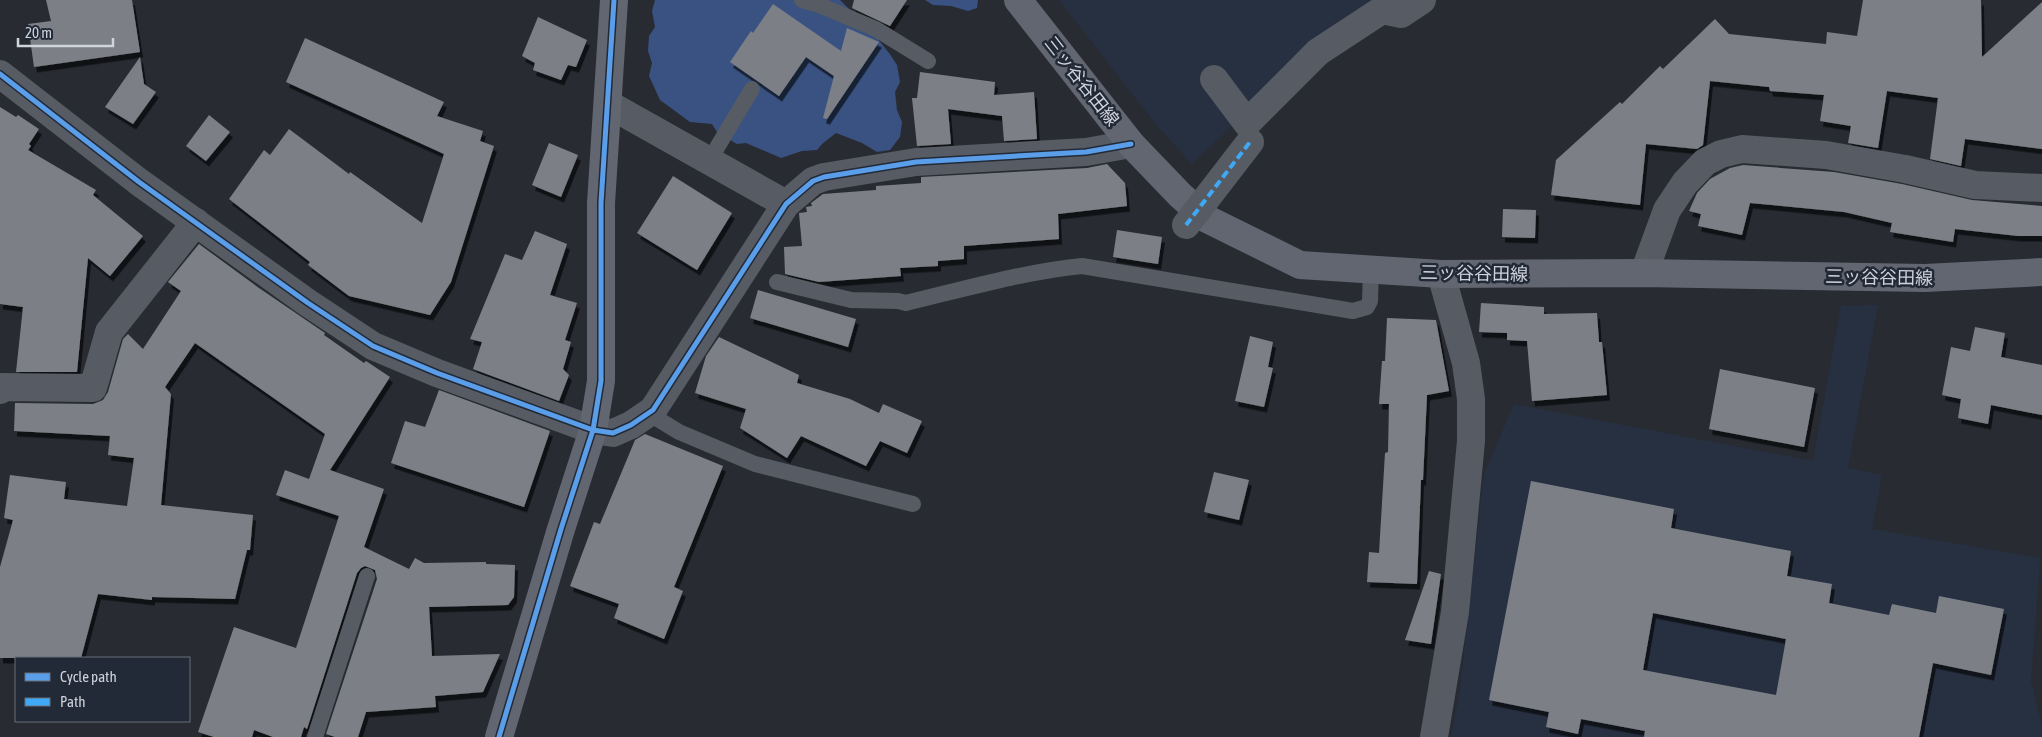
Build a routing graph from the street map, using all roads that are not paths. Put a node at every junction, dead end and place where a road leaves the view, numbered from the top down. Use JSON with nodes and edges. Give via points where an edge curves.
{"nodes":[{"id":1,"x":614,"y":0,"type":"edge"},
{"id":2,"x":802,"y":0,"type":"edge"},
{"id":3,"x":1018,"y":0,"type":"edge"},
{"id":4,"x":1422,"y":0,"type":"edge"},
{"id":5,"x":928,"y":61,"type":"dead end"},
{"id":6,"x":0,"y":74,"type":"edge"},
{"id":7,"x":1214,"y":79,"type":"dead end"},
{"id":8,"x":752,"y":89,"type":"dead end"},
{"id":9,"x":608,"y":104,"type":"junction"},
{"id":10,"x":1250,"y":142,"type":"dead end"},
{"id":11,"x":1131,"y":144,"type":"junction"},
{"id":12,"x":709,"y":161,"type":"junction"},
{"id":13,"x":2042,"y":188,"type":"edge"},
{"id":14,"x":786,"y":204,"type":"junction"},
{"id":15,"x":196,"y":222,"type":"junction"},
{"id":16,"x":1186,"y":225,"type":"dead end"},
{"id":17,"x":1371,"y":270,"type":"junction"},
{"id":18,"x":2042,"y":272,"type":"edge"},
{"id":19,"x":1644,"y":273,"type":"junction"},
{"id":20,"x":1441,"y":274,"type":"junction"},
{"id":21,"x":777,"y":282,"type":"dead end"},
{"id":22,"x":0,"y":390,"type":"edge"},
{"id":23,"x":648,"y":413,"type":"junction"},
{"id":24,"x":593,"y":430,"type":"junction"},
{"id":25,"x":913,"y":504,"type":"dead end"},
{"id":26,"x":367,"y":576,"type":"dead end"},
{"id":27,"x":315,"y":737,"type":"edge"},
{"id":28,"x":498,"y":737,"type":"edge"},
{"id":29,"x":1434,"y":737,"type":"edge"}],
"edges":[{"from":1,"to":9,"type":"main road"},
{"from":2,"to":5,"type":"lane","via":[[876,29]]},
{"from":3,"to":11,"type":"main road","name":"三ッ谷谷田線"},
{"from":4,"to":7,"type":"street","via":[[1401,14],[1382,10],[1318,52],[1247,123]]},
{"from":6,"to":15,"type":"street"},
{"from":8,"to":12,"type":"lane"},
{"from":9,"to":12,"type":"street"},
{"from":9,"to":24,"type":"main road","via":[[601,203],[602,381]]},
{"from":10,"to":16,"type":"street","bridge":true},
{"from":11,"to":14,"type":"street","via":[[1086,152],[916,162],[824,177]]},
{"from":11,"to":17,"type":"main road","name":"三ッ谷谷田線","via":[[1207,219],[1300,265]]},
{"from":12,"to":14,"type":"street"},
{"from":13,"to":19,"type":"street","via":[[1975,185],[1826,155],[1742,149],[1705,162],[1685,183],[1667,210]]},
{"from":14,"to":23,"type":"street","via":[[663,397]]},
{"from":15,"to":22,"type":"street","via":[[109,332],[94,388],[0,387]]},
{"from":15,"to":24,"type":"street","via":[[373,346]]},
{"from":17,"to":20,"type":"main road","name":"三ッ谷谷田線"},
{"from":17,"to":21,"type":"lane","via":[[1367,308],[1352,311],[1082,266],[1059,268],[906,303],[851,300]]},
{"from":18,"to":19,"type":"main road","name":"三ッ谷谷田線","via":[[1925,278]]},
{"from":19,"to":20,"type":"main road","name":"三ッ谷谷田線"},
{"from":20,"to":29,"type":"street","via":[[1466,363],[1472,399],[1455,612]]},
{"from":23,"to":24,"type":"street","via":[[613,433]]},
{"from":23,"to":25,"type":"lane","via":[[679,432],[754,464]]},
{"from":24,"to":28,"type":"main road"},
{"from":26,"to":27,"type":"lane"}]}
